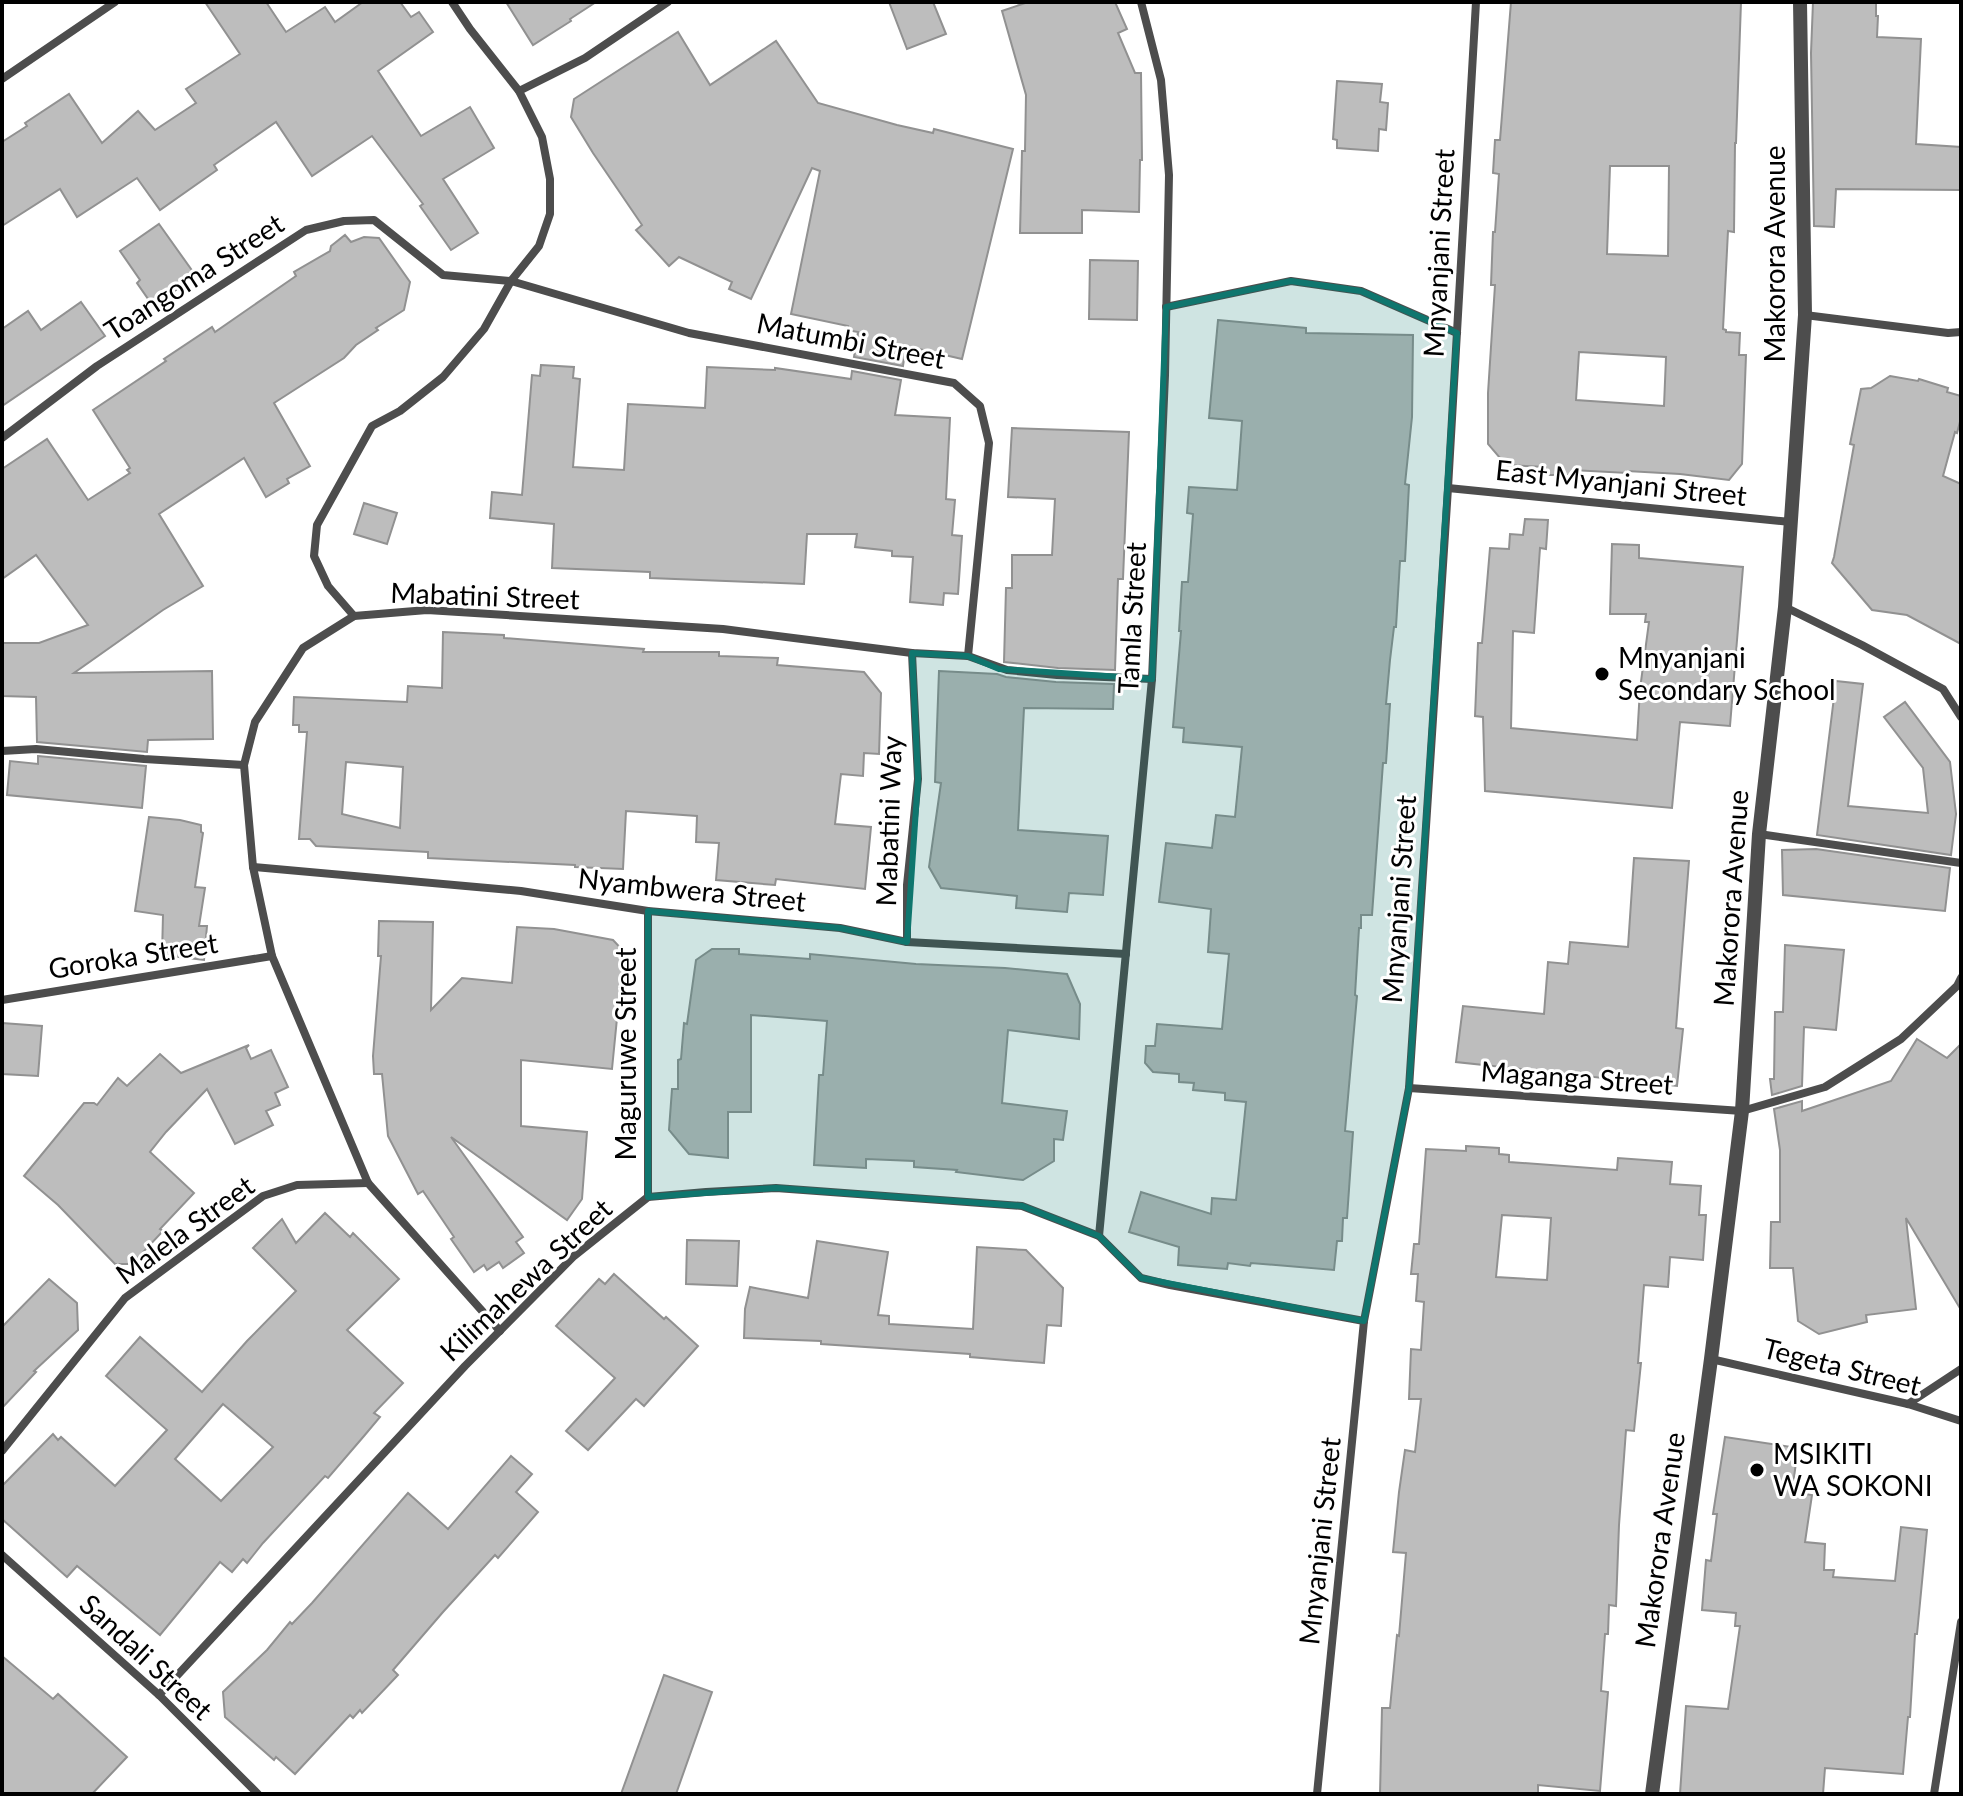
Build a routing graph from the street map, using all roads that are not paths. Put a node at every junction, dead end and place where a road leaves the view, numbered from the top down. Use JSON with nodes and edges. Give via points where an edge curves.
{"nodes":[{"id":1,"x":115,"y":2,"type":"edge"},
{"id":2,"x":452,"y":2,"type":"edge"},
{"id":3,"x":668,"y":2,"type":"edge"},
{"id":4,"x":1141,"y":2,"type":"edge"},
{"id":5,"x":1476,"y":2,"type":"edge"},
{"id":6,"x":1800,"y":2,"type":"edge"},
{"id":7,"x":2,"y":79,"type":"edge"},
{"id":8,"x":519,"y":91,"type":"junction"},
{"id":9,"x":511,"y":281,"type":"junction"},
{"id":10,"x":1166,"y":307,"type":"junction"},
{"id":11,"x":1805,"y":315,"type":"junction"},
{"id":12,"x":1961,"y":332,"type":"edge"},
{"id":13,"x":1457,"y":333,"type":"junction"},
{"id":14,"x":1948,"y":333,"type":"junction"},
{"id":15,"x":1961,"y":343,"type":"edge"},
{"id":16,"x":2,"y":438,"type":"edge"},
{"id":17,"x":1448,"y":488,"type":"junction"},
{"id":18,"x":1791,"y":522,"type":"junction"},
{"id":19,"x":1785,"y":607,"type":"junction"},
{"id":20,"x":354,"y":616,"type":"junction"},
{"id":21,"x":912,"y":653,"type":"junction"},
{"id":22,"x":968,"y":656,"type":"junction"},
{"id":23,"x":1152,"y":679,"type":"junction"},
{"id":24,"x":1961,"y":717,"type":"edge"},
{"id":25,"x":2,"y":751,"type":"edge"},
{"id":26,"x":244,"y":765,"type":"junction"},
{"id":27,"x":1759,"y":834,"type":"junction"},
{"id":28,"x":1961,"y":863,"type":"edge"},
{"id":29,"x":253,"y":867,"type":"junction"},
{"id":30,"x":648,"y":911,"type":"junction"},
{"id":31,"x":907,"y":942,"type":"junction"},
{"id":32,"x":1126,"y":954,"type":"junction"},
{"id":33,"x":272,"y":956,"type":"junction"},
{"id":34,"x":1961,"y":978,"type":"edge"},
{"id":35,"x":2,"y":1000,"type":"edge"},
{"id":36,"x":1409,"y":1088,"type":"junction"},
{"id":37,"x":1742,"y":1111,"type":"junction"},
{"id":38,"x":368,"y":1183,"type":"junction"},
{"id":39,"x":648,"y":1197,"type":"junction"},
{"id":40,"x":1099,"y":1236,"type":"junction"},
{"id":41,"x":1364,"y":1321,"type":"junction"},
{"id":42,"x":500,"y":1331,"type":"junction"},
{"id":43,"x":1711,"y":1359,"type":"junction"},
{"id":44,"x":1961,"y":1369,"type":"edge"},
{"id":45,"x":1908,"y":1404,"type":"junction"},
{"id":46,"x":1961,"y":1421,"type":"edge"},
{"id":47,"x":2,"y":1451,"type":"edge"},
{"id":48,"x":2,"y":1555,"type":"edge"},
{"id":49,"x":1961,"y":1622,"type":"edge"},
{"id":50,"x":159,"y":1695,"type":"junction"},
{"id":51,"x":258,"y":1794,"type":"edge"},
{"id":52,"x":1317,"y":1794,"type":"edge"},
{"id":53,"x":1652,"y":1794,"type":"edge"},
{"id":54,"x":1934,"y":1794,"type":"edge"}],
"edges":[{"from":1,"to":7,"type":"street"},
{"from":2,"to":8,"type":"street"},
{"from":3,"to":8,"type":"street","via":[[585,58]]},
{"from":4,"to":10,"type":"street","name":"Tamla Street","via":[[1161,80],[1169,175]]},
{"from":5,"to":13,"type":"street","name":"Mnyanjani Street"},
{"from":6,"to":11,"type":"street","name":"Makorora Avenue"},
{"from":8,"to":9,"type":"street","via":[[542,137],[550,214],[539,246]]},
{"from":9,"to":16,"type":"street","name":"Toangoma Street","via":[[443,275],[374,220],[306,230],[97,366]]},
{"from":9,"to":20,"type":"street","via":[[484,329],[443,377],[372,426],[317,525],[314,556],[328,586]]},
{"from":9,"to":22,"type":"street","name":"Matumbi Street","via":[[689,333],[954,383],[980,406],[989,443]]},
{"from":10,"to":13,"type":"street","via":[[1291,281],[1361,291]]},
{"from":10,"to":23,"type":"street","name":"Tamla Street"},
{"from":11,"to":14,"type":"street"},
{"from":11,"to":18,"type":"street","name":"Makorora Avenue"},
{"from":12,"to":14,"type":"street"},
{"from":13,"to":17,"type":"street","name":"Mnyanjani Street"},
{"from":14,"to":15,"type":"street"},
{"from":17,"to":18,"type":"street","name":"East Myanjani Street"},
{"from":17,"to":36,"type":"street","name":"Mnyanjani Street"},
{"from":18,"to":19,"type":"street","name":"Makorora Avenue"},
{"from":19,"to":24,"type":"street","via":[[1943,689]]},
{"from":19,"to":27,"type":"street","name":"Makorora Avenue"},
{"from":20,"to":21,"type":"street","name":"Mabatini Street","via":[[427,610],[723,629]]},
{"from":20,"to":26,"type":"street","name":"Mabatini Street","via":[[303,648],[255,722]]},
{"from":21,"to":22,"type":"street","name":"Mabatini Street"},
{"from":21,"to":31,"type":"street","name":"Mabatini Way","via":[[918,779]]},
{"from":22,"to":23,"type":"street","name":"Mabatini Street","via":[[1007,670]]},
{"from":23,"to":32,"type":"street","name":"Tamla Street"},
{"from":25,"to":26,"type":"street"},
{"from":26,"to":29,"type":"street","name":"Mabatini Street"},
{"from":27,"to":28,"type":"street"},
{"from":27,"to":37,"type":"street","name":"Makorora Avenue"},
{"from":29,"to":30,"type":"street","name":"Nyambwera Street","via":[[521,891]]},
{"from":29,"to":33,"type":"street","name":"Mabatini Street"},
{"from":30,"to":31,"type":"street","name":"Nyambwera Street","via":[[840,928]]},
{"from":30,"to":39,"type":"street","name":"Maguruwe Street"},
{"from":31,"to":32,"type":"street","name":"Nyambwera Street"},
{"from":32,"to":40,"type":"street","name":"Tamla Street"},
{"from":33,"to":35,"type":"street","name":"Goroka Street"},
{"from":33,"to":38,"type":"street","name":"Mabatini Street"},
{"from":34,"to":37,"type":"street","via":[[1901,1039],[1825,1087]]},
{"from":36,"to":37,"type":"street","name":"Maganga Street"},
{"from":36,"to":41,"type":"street","name":"Mnyanjani Street"},
{"from":37,"to":43,"type":"street","name":"Makorora Avenue"},
{"from":38,"to":42,"type":"street","name":"Mabatini Street"},
{"from":38,"to":47,"type":"street","name":"Malela Street","via":[[297,1185],[263,1196],[125,1298]]},
{"from":39,"to":40,"type":"street","name":"Kilimahewa Street","via":[[776,1188],[1022,1206]]},
{"from":39,"to":42,"type":"street","name":"Kilimahewa Street","via":[[574,1256]]},
{"from":40,"to":41,"type":"street","name":"Kilimahewa Street","via":[[1141,1278]]},
{"from":41,"to":52,"type":"street","name":"Mnyanjani Street"},
{"from":42,"to":50,"type":"street","name":"Kilimahewa Street"},
{"from":43,"to":45,"type":"street","name":"Tegeta Street"},
{"from":43,"to":53,"type":"street","name":"Makorora Avenue"},
{"from":44,"to":45,"type":"street"},
{"from":45,"to":46,"type":"street","name":"Tegeta Street"},
{"from":48,"to":50,"type":"street","name":"Sandali Street"},
{"from":49,"to":54,"type":"street"},
{"from":50,"to":51,"type":"street","name":"Sandali Street"}]}
